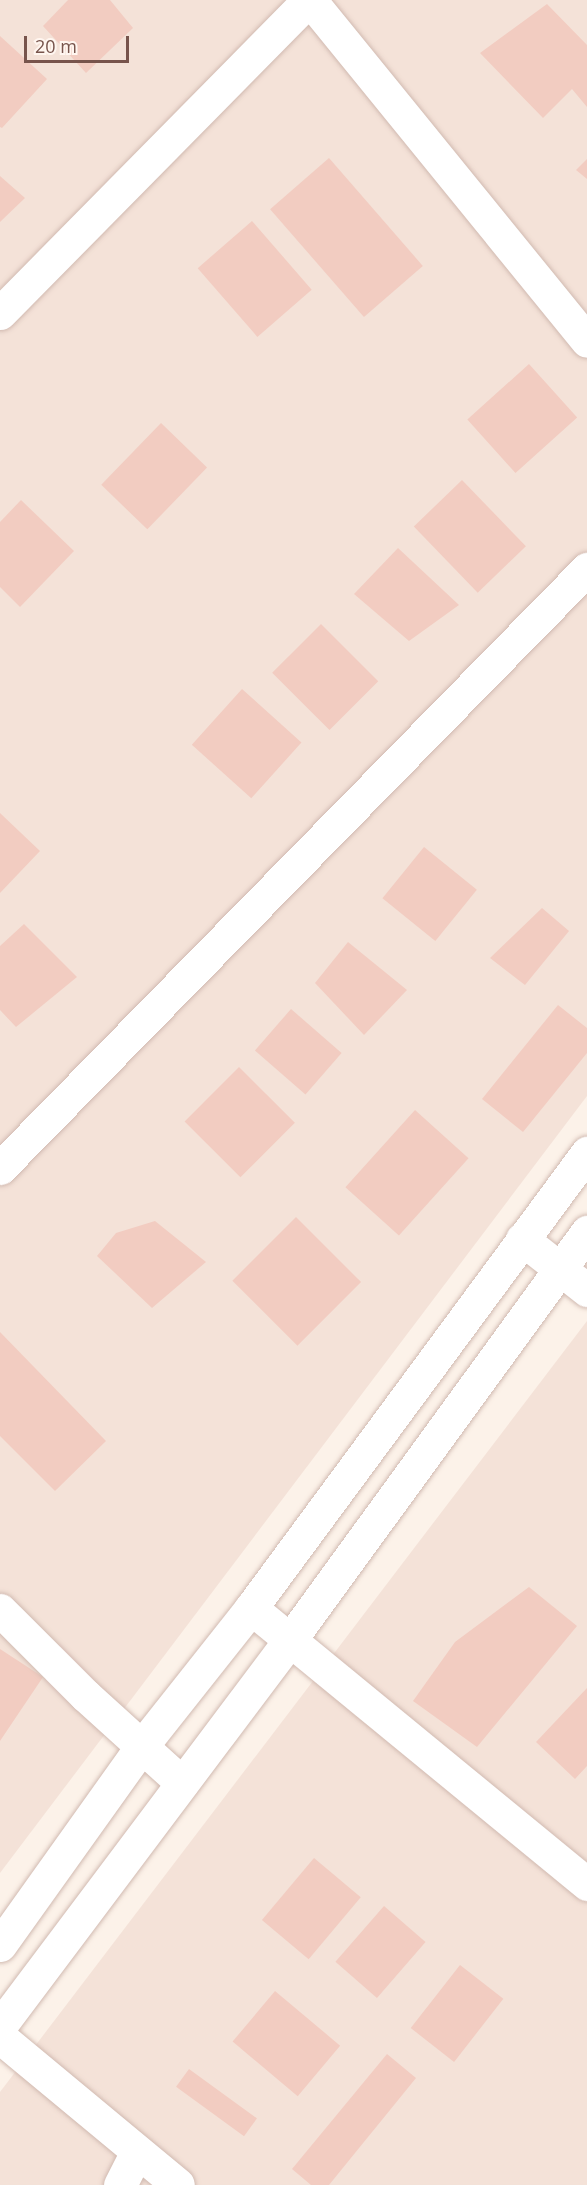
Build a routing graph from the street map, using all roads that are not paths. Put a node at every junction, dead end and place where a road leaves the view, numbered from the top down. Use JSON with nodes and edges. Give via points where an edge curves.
{"nodes":[{"id":1,"x":309,"y":0,"type":"edge"},
{"id":2,"x":0,"y":313,"type":"edge"},
{"id":3,"x":587,"y":341,"type":"edge"},
{"id":4,"x":587,"y":569,"type":"edge"},
{"id":5,"x":587,"y":1153,"type":"edge"},
{"id":6,"x":0,"y":1168,"type":"edge"},
{"id":7,"x":587,"y":1232,"type":"edge"},
{"id":8,"x":522,"y":1239,"type":"junction"},
{"id":9,"x":561,"y":1268,"type":"junction"},
{"id":10,"x":587,"y":1290,"type":"edge"},
{"id":11,"x":251,"y":1608,"type":"junction"},
{"id":12,"x":0,"y":1610,"type":"edge"},
{"id":13,"x":290,"y":1640,"type":"junction"},
{"id":14,"x":141,"y":1747,"type":"junction"},
{"id":15,"x":182,"y":1783,"type":"junction"},
{"id":16,"x":587,"y":1884,"type":"edge"},
{"id":17,"x":0,"y":1945,"type":"edge"},
{"id":18,"x":0,"y":2026,"type":"edge"},
{"id":19,"x":0,"y":2037,"type":"edge"},
{"id":20,"x":137,"y":2152,"type":"junction"},
{"id":21,"x":120,"y":2185,"type":"edge"},
{"id":22,"x":178,"y":2185,"type":"edge"}],
"edges":[{"from":1,"to":2,"type":"street"},
{"from":1,"to":3,"type":"street"},
{"from":4,"to":6,"type":"street"},
{"from":5,"to":8,"type":"street"},
{"from":7,"to":9,"type":"street"},
{"from":8,"to":9,"type":"street"},
{"from":8,"to":11,"type":"street"},
{"from":9,"to":10,"type":"street"},
{"from":9,"to":13,"type":"street"},
{"from":11,"to":13,"type":"street"},
{"from":11,"to":14,"type":"street"},
{"from":12,"to":14,"type":"street"},
{"from":13,"to":15,"type":"street"},
{"from":13,"to":16,"type":"street"},
{"from":14,"to":15,"type":"street"},
{"from":14,"to":17,"type":"street"},
{"from":15,"to":18,"type":"street"},
{"from":19,"to":20,"type":"street"},
{"from":20,"to":21,"type":"street"},
{"from":20,"to":22,"type":"street"}]}
